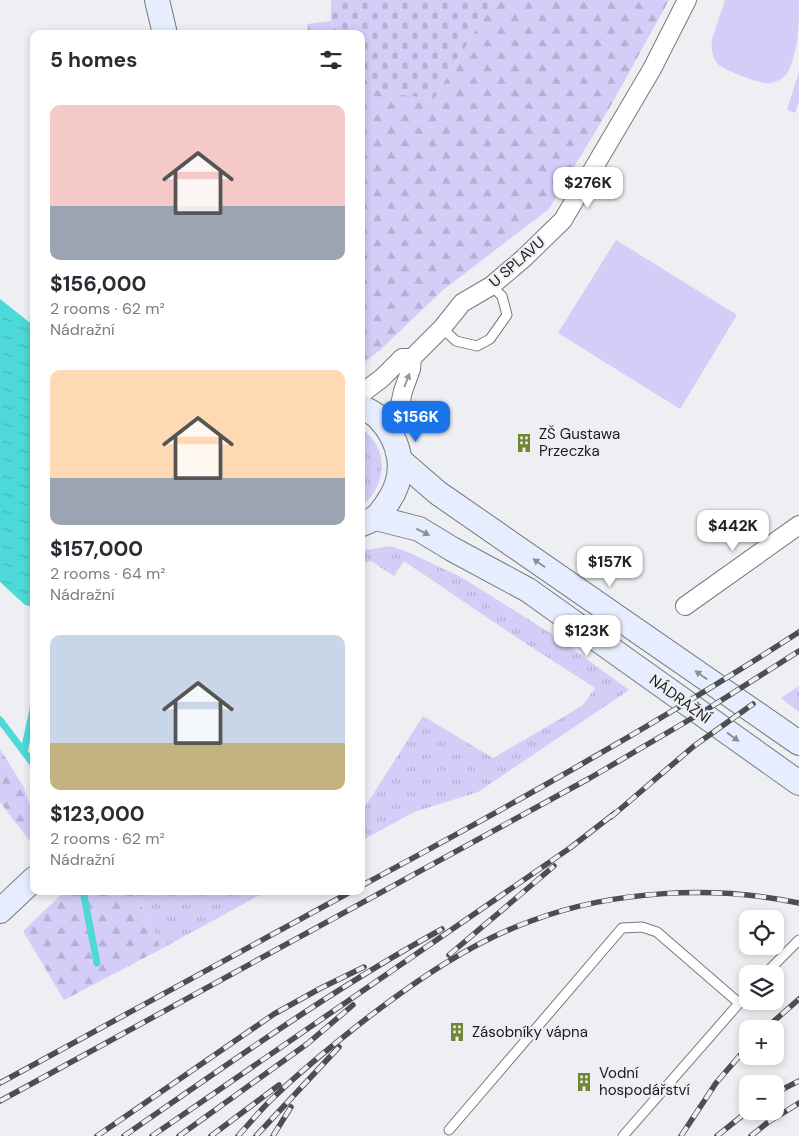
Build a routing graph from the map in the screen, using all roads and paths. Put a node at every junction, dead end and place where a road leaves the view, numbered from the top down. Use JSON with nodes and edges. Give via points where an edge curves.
{"nodes":[{"id":1,"x":157,"y":0,"type":"edge"},
{"id":2,"x":687,"y":0,"type":"edge"},
{"id":3,"x":164,"y":30,"type":"edge"},
{"id":4,"x":491,"y":286,"type":"junction"},
{"id":5,"x":442,"y":328,"type":"junction"},
{"id":6,"x":412,"y":358,"type":"junction"},
{"id":7,"x":365,"y":391,"type":"edge"},
{"id":8,"x":365,"y":409,"type":"edge"},
{"id":9,"x":393,"y":436,"type":"junction"},
{"id":10,"x":401,"y":461,"type":"junction"},
{"id":11,"x":369,"y":521,"type":"edge"},
{"id":12,"x":799,"y":525,"type":"edge"},
{"id":13,"x":685,"y":606,"type":"dead end"},
{"id":14,"x":799,"y":743,"type":"edge"},
{"id":15,"x":799,"y":783,"type":"edge"},
{"id":16,"x":30,"y":884,"type":"edge"},
{"id":17,"x":0,"y":911,"type":"edge"},
{"id":18,"x":799,"y":940,"type":"edge"},
{"id":19,"x":774,"y":965,"type":"edge"},
{"id":20,"x":739,"y":1003,"type":"joint"},
{"id":21,"x":449,"y":1130,"type":"dead end"},
{"id":22,"x":623,"y":1136,"type":"edge"}],
"edges":[{"from":1,"to":3,"type":"main road"},
{"from":2,"to":4,"type":"street","name":"U SPLAVU","via":[[652,69],[563,220]]},
{"from":4,"to":5,"type":"street","name":"U SPLAVU","via":[[462,303]]},
{"from":4,"to":5,"type":"lane","via":[[502,296],[507,315],[490,339],[477,346],[456,341]]},
{"from":5,"to":6,"type":"street","name":"U SPLAVU"},
{"from":6,"to":7,"type":"street","via":[[402,358]]},
{"from":9,"to":6,"type":"street","one_way":true},
{"from":8,"to":9,"type":"main road","name":"NÁDRAŽNÍ","via":[[377,416]]},
{"from":9,"to":10,"type":"main road","name":"NÁDRAŽNÍ"},
{"from":10,"to":11,"type":"main road","name":"NÁDRAŽNÍ","via":[[392,497]]},
{"from":14,"to":10,"type":"main road","name":"NÁDRAŽNÍ","one_way":true,"via":[[438,493]]},
{"from":11,"to":15,"type":"main road","name":"NÁDRAŽNÍ","one_way":true,"via":[[419,529],[528,590]]},
{"from":12,"to":13,"type":"street"},
{"from":16,"to":17,"type":"main road"},
{"from":18,"to":19,"type":"lane"},
{"from":20,"to":21,"type":"lane","via":[[657,932],[642,927],[622,928]]},
{"from":20,"to":22,"type":"lane"}]}
